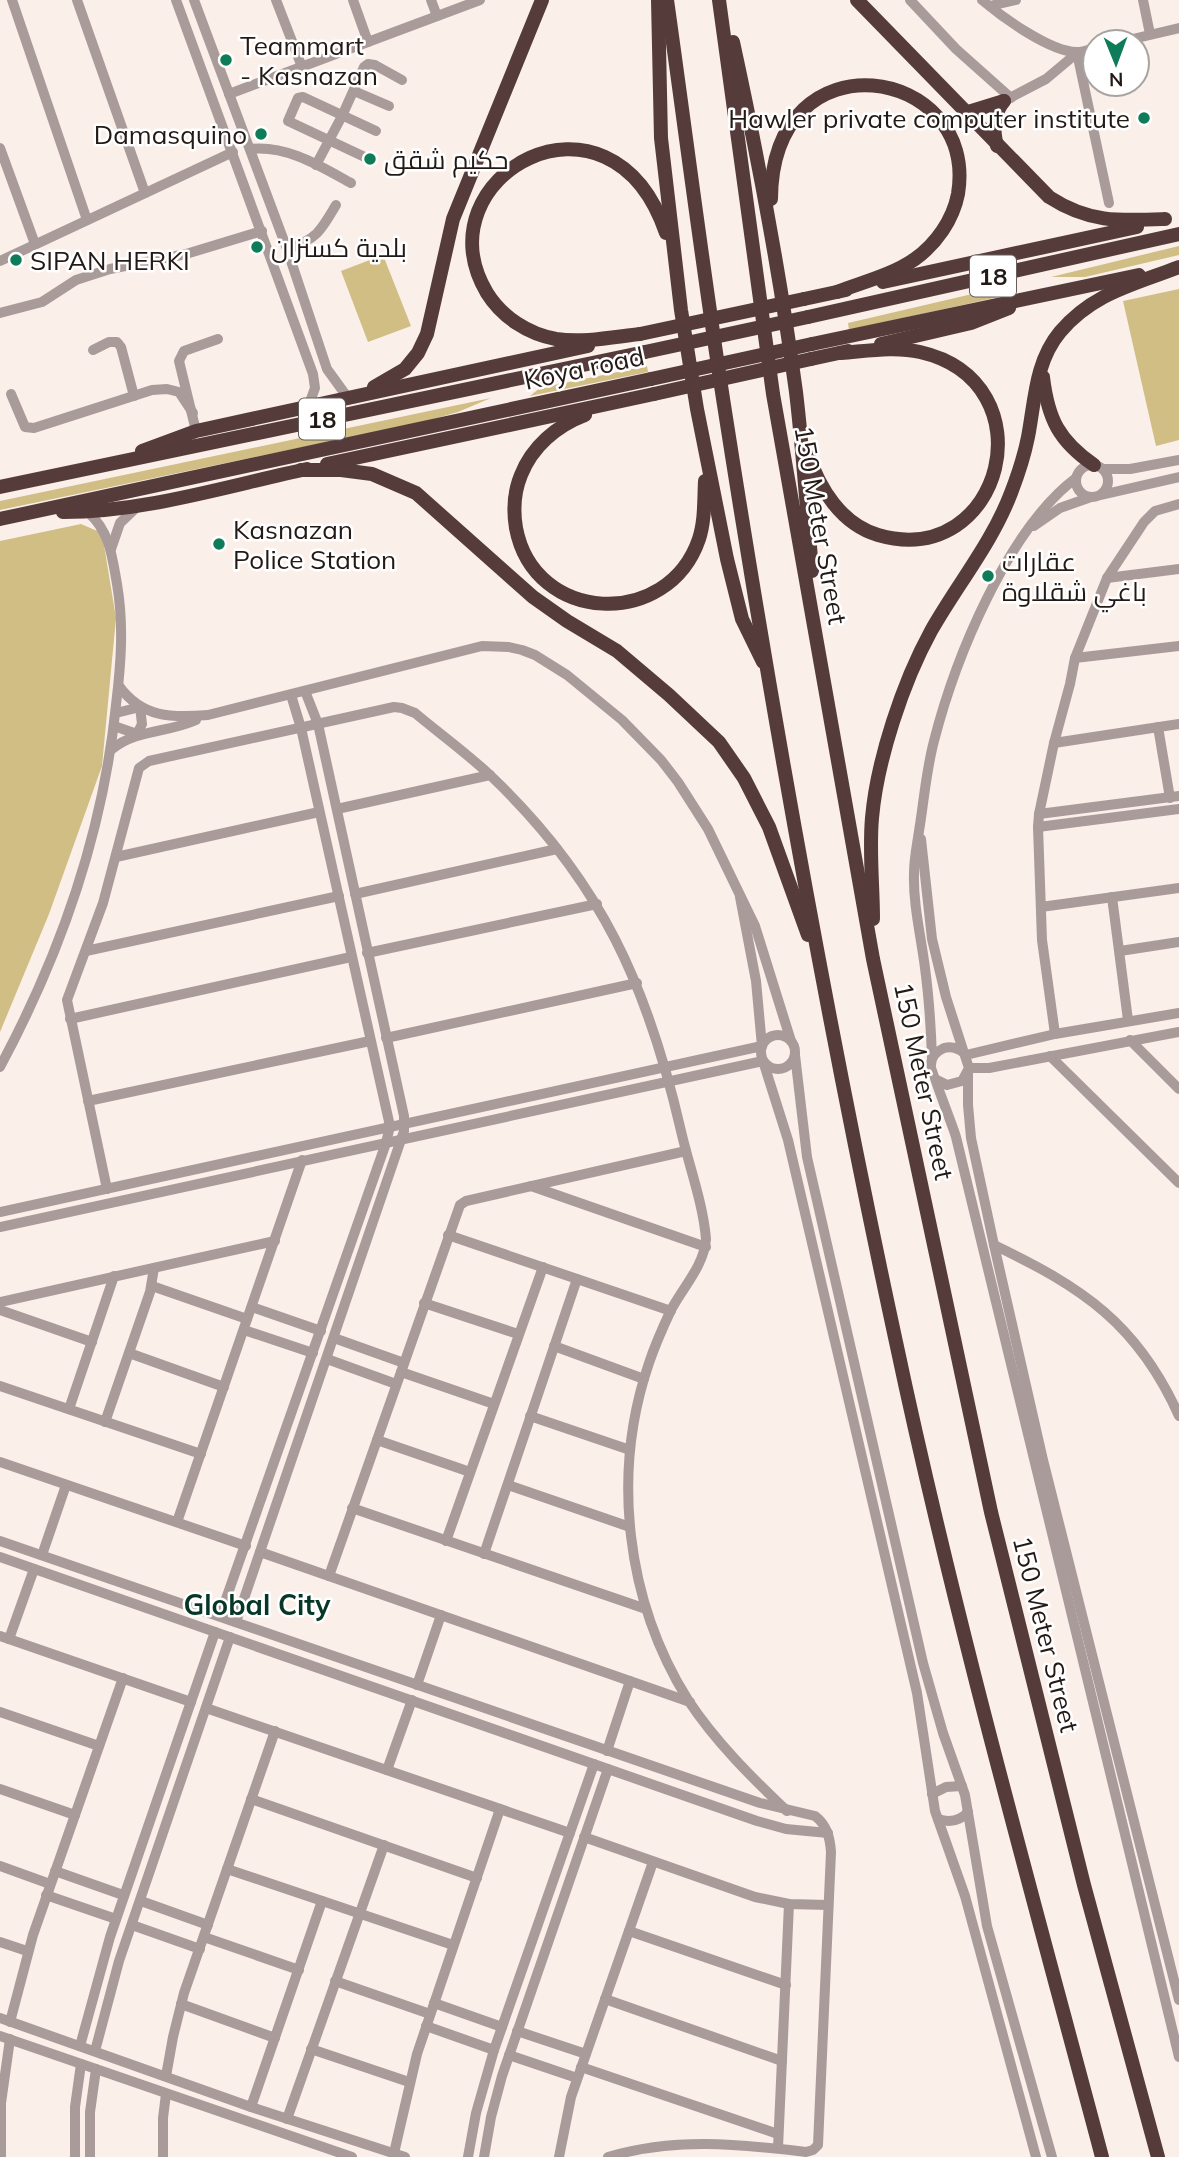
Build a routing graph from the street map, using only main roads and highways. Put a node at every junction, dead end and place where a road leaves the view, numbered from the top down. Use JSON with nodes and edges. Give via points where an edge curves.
{"nodes":[{"id":1,"x":542,"y":0,"type":"edge"},
{"id":2,"x":658,"y":0,"type":"edge"},
{"id":3,"x":667,"y":0,"type":"edge"},
{"id":4,"x":721,"y":0,"type":"edge"},
{"id":5,"x":857,"y":0,"type":"edge"},
{"id":6,"x":965,"y":113,"type":"junction"},
{"id":7,"x":998,"y":146,"type":"junction"},
{"id":8,"x":1172,"y":217,"type":"edge"},
{"id":9,"x":1179,"y":234,"type":"edge"},
{"id":10,"x":770,"y":235,"type":"junction"},
{"id":11,"x":675,"y":260,"type":"junction"},
{"id":12,"x":1179,"y":267,"type":"edge"},
{"id":13,"x":837,"y":292,"type":"junction"},
{"id":14,"x":1029,"y":298,"type":"junction"},
{"id":15,"x":640,"y":334,"type":"junction"},
{"id":16,"x":841,"y":353,"type":"junction"},
{"id":17,"x":1041,"y":365,"type":"junction"},
{"id":18,"x":350,"y":398,"type":"junction"},
{"id":19,"x":632,"y":399,"type":"junction"},
{"id":20,"x":799,"y":417,"type":"junction"},
{"id":21,"x":705,"y":452,"type":"junction"},
{"id":22,"x":120,"y":461,"type":"junction"},
{"id":23,"x":1099,"y":467,"type":"road end"},
{"id":24,"x":301,"y":470,"type":"junction"},
{"id":25,"x":0,"y":486,"type":"edge"},
{"id":26,"x":35,"y":512,"type":"junction"},
{"id":27,"x":0,"y":519,"type":"edge"},
{"id":28,"x":820,"y":663,"type":"junction"},
{"id":29,"x":769,"y":672,"type":"junction"},
{"id":30,"x":873,"y":959,"type":"junction"},
{"id":31,"x":821,"y":972,"type":"junction"},
{"id":32,"x":1102,"y":2157,"type":"edge"},
{"id":33,"x":1158,"y":2157,"type":"edge"}],
"edges":[{"from":1,"to":18,"type":"highway","via":[[453,219],[423,344],[397,375]]},
{"from":2,"to":11,"type":"highway","via":[[660,138]]},
{"from":3,"to":29,"type":"highway","via":[[724,405]]},
{"from":4,"to":10,"type":"highway","via":[[750,115]]},
{"from":4,"to":28,"type":"highway","name":"150 Meter Street","via":[[773,394]]},
{"from":5,"to":6,"type":"highway"},
{"from":6,"to":7,"type":"highway"},
{"from":6,"to":7,"type":"highway","via":[[1007,100],[995,124]]},
{"from":7,"to":8,"type":"highway","via":[[1040,189],[1071,210],[1107,220]]},
{"from":8,"to":13,"type":"highway"},
{"from":9,"to":22,"type":"highway","name":"Koya road","number":"18","bridge":true},
{"from":10,"to":13,"type":"highway","via":[[776,153],[790,123],[807,106],[843,88],[873,85],[903,92],[929,109],[947,132],[957,158],[959,185],[951,216],[918,257]]},
{"from":10,"to":20,"type":"highway"},
{"from":11,"to":15,"type":"highway","via":[[660,216],[638,180],[615,161],[587,151],[553,150],[521,161],[495,183],[479,211],[473,240],[477,270],[490,297],[511,320],[539,334],[570,340]]},
{"from":11,"to":21,"type":"highway"},
{"from":12,"to":14,"type":"highway","name":"Koya road","number":"18"},
{"from":12,"to":17,"type":"highway","via":[[1090,303],[1058,334]]},
{"from":13,"to":15,"type":"highway","bridge":true},
{"from":14,"to":16,"type":"highway","via":[[971,323]]},
{"from":14,"to":26,"type":"highway","name":"Koya road","number":"18","bridge":true},
{"from":15,"to":18,"type":"highway"},
{"from":16,"to":19,"type":"highway","bridge":true},
{"from":16,"to":20,"type":"highway","via":[[921,352],[971,377],[990,405],[999,438],[995,474],[984,498],[967,517],[931,536],[901,539],[871,533],[846,516],[823,489]]},
{"from":17,"to":23,"type":"highway","via":[[1055,427],[1068,445]]},
{"from":17,"to":30,"type":"highway","via":[[1025,448],[1009,498],[930,633],[883,755],[872,818]]},
{"from":18,"to":22,"type":"highway","via":[[197,431]]},
{"from":19,"to":21,"type":"highway","via":[[564,425],[544,440],[522,472],[515,496],[517,533],[532,565],[554,588],[583,602],[621,604],[656,592],[675,577],[690,559],[702,528]]},
{"from":19,"to":24,"type":"highway"},
{"from":20,"to":28,"type":"highway"},
{"from":21,"to":29,"type":"highway","via":[[742,619]]},
{"from":22,"to":25,"type":"highway","name":"Koya road","number":"18"},
{"from":24,"to":26,"type":"highway","via":[[139,505],[88,512]]},
{"from":24,"to":31,"type":"highway","via":[[365,473],[416,493],[533,597],[617,652],[719,742],[769,827]]},
{"from":26,"to":27,"type":"highway","name":"Koya road","number":"18"},
{"from":28,"to":30,"type":"highway","name":"150 Meter Street"},
{"from":29,"to":31,"type":"highway"},
{"from":30,"to":33,"type":"highway","name":"150 Meter Street","via":[[991,1512]]},
{"from":31,"to":32,"type":"highway","via":[[896,1344],[961,1624]]}]}
